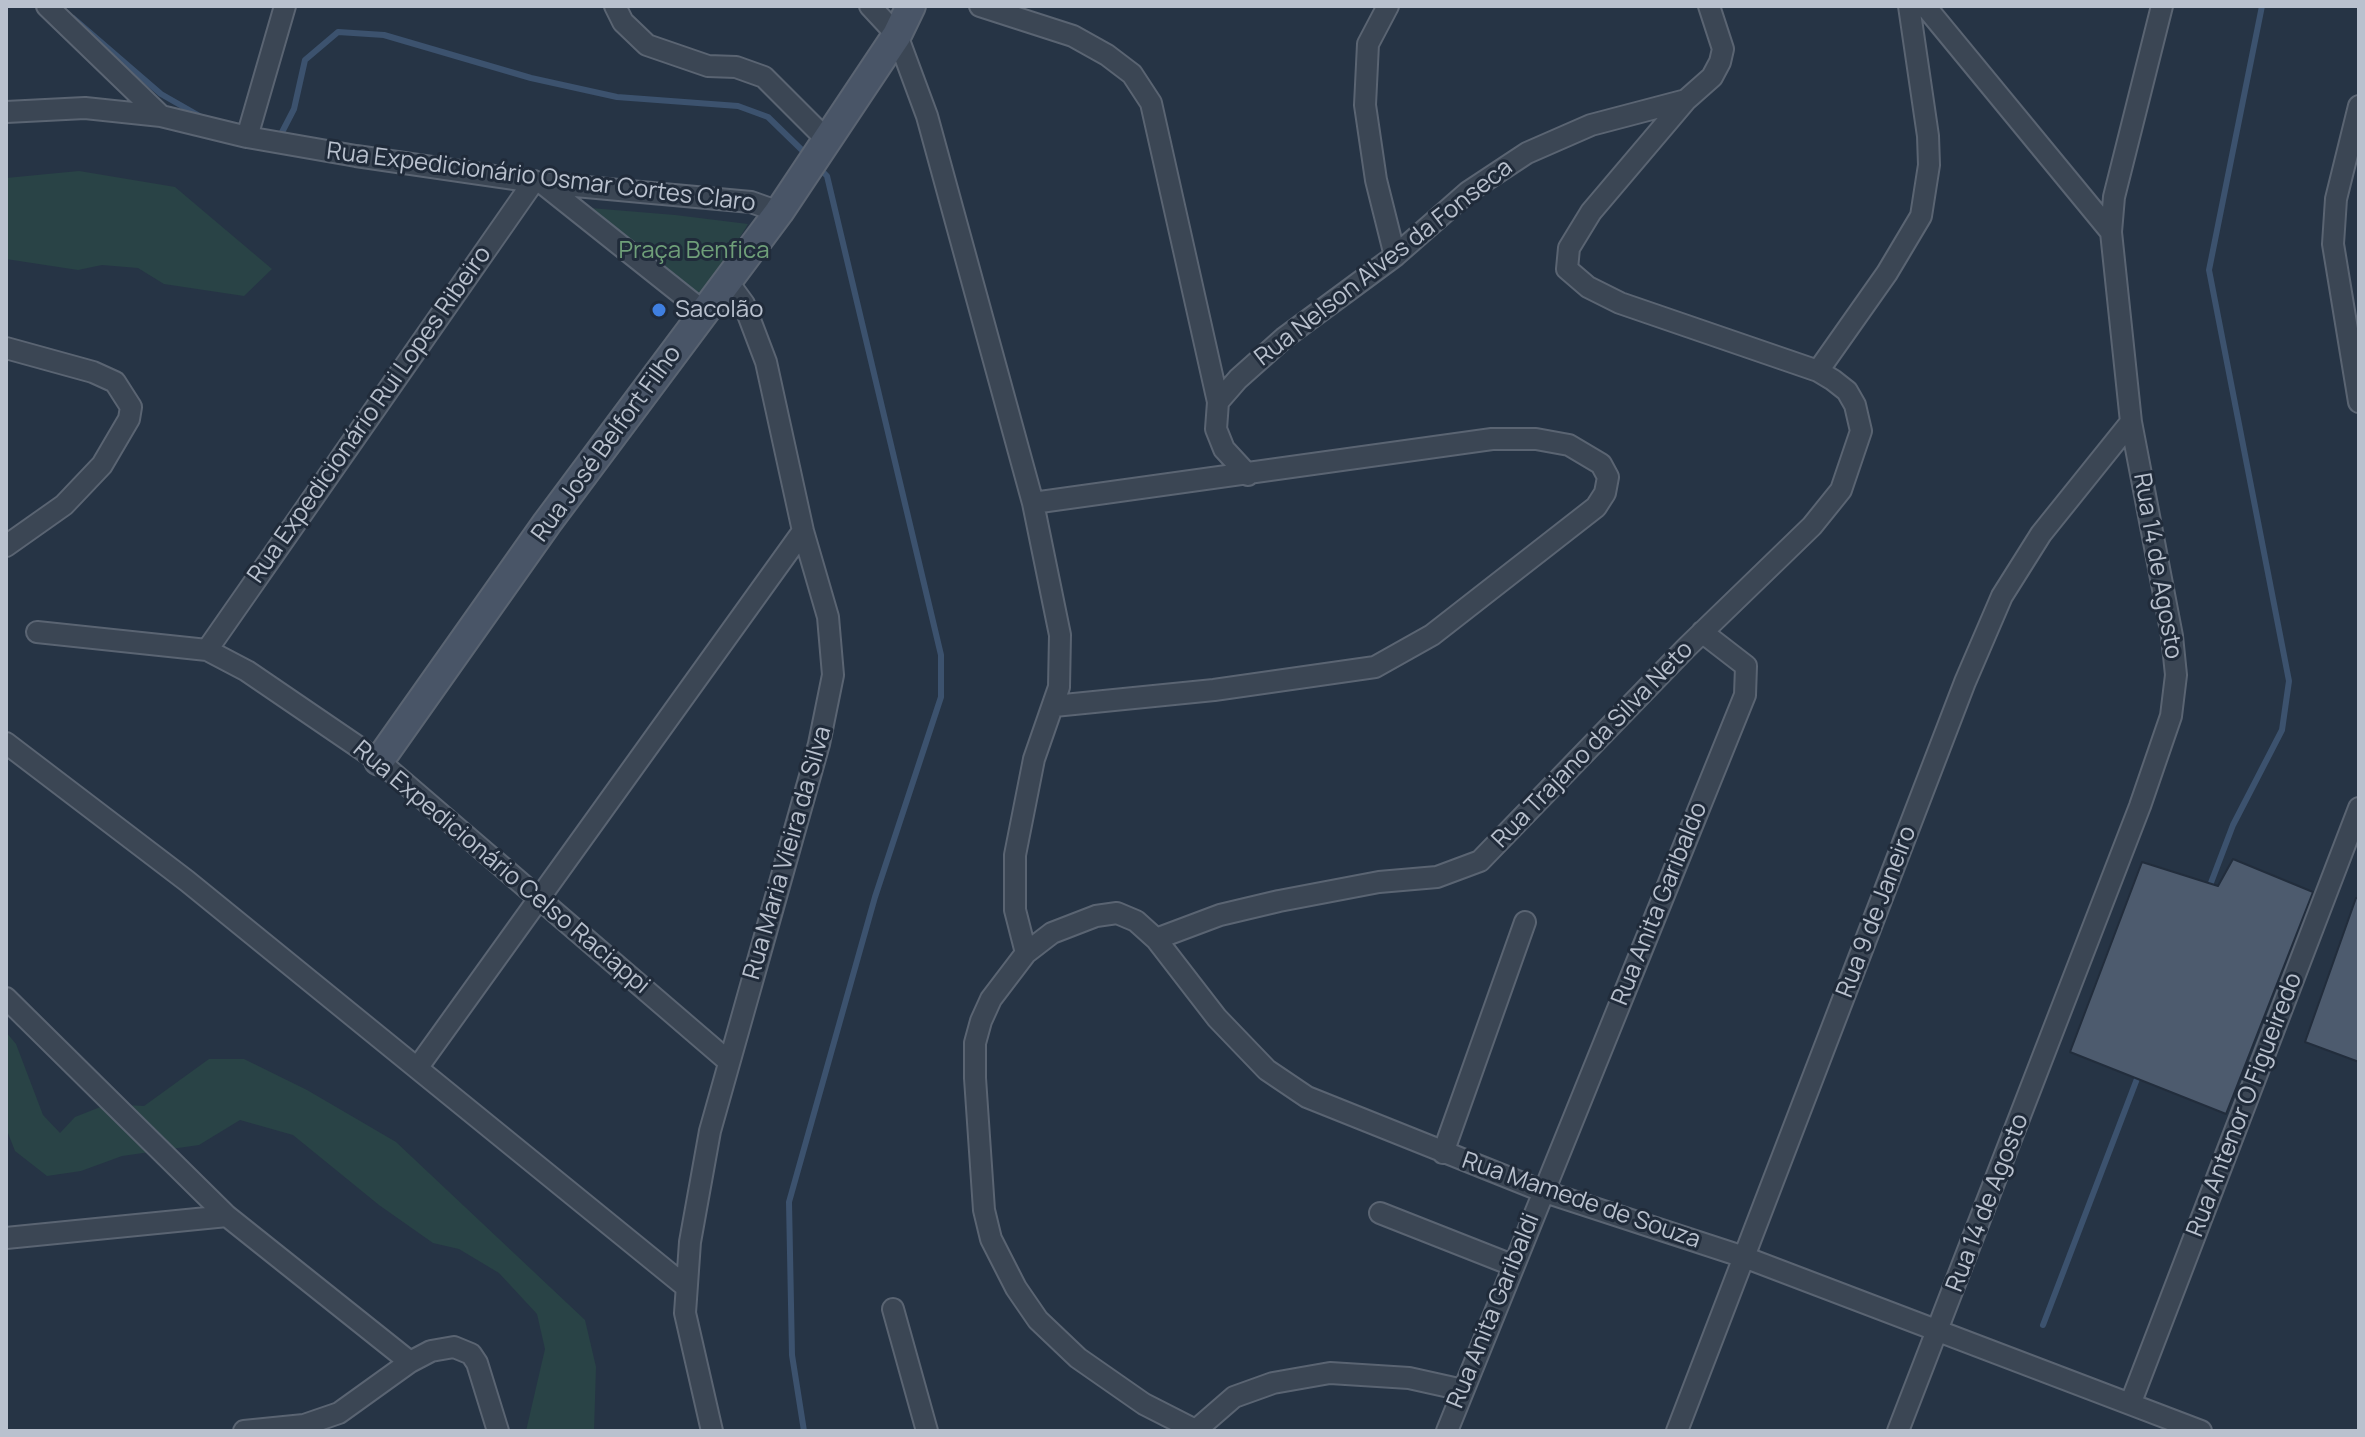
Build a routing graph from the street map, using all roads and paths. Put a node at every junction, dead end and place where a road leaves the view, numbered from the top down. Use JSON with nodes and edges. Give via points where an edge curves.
{"nodes":[{"id":1,"x":47,"y":6,"type":"edge"},
{"id":2,"x":285,"y":6,"type":"edge"},
{"id":3,"x":615,"y":6,"type":"edge"},
{"id":4,"x":870,"y":6,"type":"edge"},
{"id":5,"x":911,"y":6,"type":"edge"},
{"id":6,"x":980,"y":6,"type":"edge"},
{"id":7,"x":1388,"y":6,"type":"edge"},
{"id":8,"x":1709,"y":6,"type":"edge"},
{"id":9,"x":1909,"y":6,"type":"edge"},
{"id":10,"x":1925,"y":6,"type":"edge"},
{"id":11,"x":2162,"y":6,"type":"edge"},
{"id":12,"x":897,"y":35,"type":"junction"},
{"id":13,"x":1686,"y":100,"type":"junction"},
{"id":14,"x":6,"y":112,"type":"edge"},
{"id":15,"x":2358,"y":113,"type":"edge"},
{"id":16,"x":161,"y":116,"type":"junction"},
{"id":17,"x":248,"y":132,"type":"junction"},
{"id":18,"x":827,"y":140,"type":"junction"},
{"id":19,"x":538,"y":182,"type":"junction"},
{"id":20,"x":779,"y":212,"type":"junction"},
{"id":21,"x":2111,"y":232,"type":"junction"},
{"id":22,"x":1395,"y":256,"type":"junction"},
{"id":23,"x":728,"y":282,"type":"junction"},
{"id":24,"x":704,"y":312,"type":"junction"},
{"id":25,"x":6,"y":348,"type":"edge"},
{"id":26,"x":1818,"y":371,"type":"junction"},
{"id":27,"x":1218,"y":402,"type":"junction"},
{"id":28,"x":2359,"y":402,"type":"edge"},
{"id":29,"x":2131,"y":422,"type":"junction"},
{"id":30,"x":1248,"y":475,"type":"junction"},
{"id":31,"x":1033,"y":503,"type":"junction"},
{"id":32,"x":803,"y":531,"type":"junction"},
{"id":33,"x":6,"y":546,"type":"edge"},
{"id":34,"x":37,"y":632,"type":"dead end"},
{"id":35,"x":1702,"y":632,"type":"junction"},
{"id":36,"x":207,"y":650,"type":"junction"},
{"id":37,"x":1054,"y":706,"type":"junction"},
{"id":38,"x":6,"y":743,"type":"edge"},
{"id":39,"x":379,"y":761,"type":"junction"},
{"id":40,"x":2359,"y":808,"type":"edge"},
{"id":41,"x":542,"y":898,"type":"junction"},
{"id":42,"x":1525,"y":922,"type":"dead end"},
{"id":43,"x":1156,"y":939,"type":"junction"},
{"id":44,"x":1026,"y":953,"type":"junction"},
{"id":45,"x":6,"y":998,"type":"edge"},
{"id":46,"x":728,"y":1061,"type":"junction"},
{"id":47,"x":418,"y":1067,"type":"junction"},
{"id":48,"x":1443,"y":1153,"type":"junction"},
{"id":49,"x":1542,"y":1191,"type":"junction"},
{"id":50,"x":1380,"y":1213,"type":"dead end"},
{"id":51,"x":227,"y":1216,"type":"junction"},
{"id":52,"x":6,"y":1238,"type":"edge"},
{"id":53,"x":1744,"y":1257,"type":"junction"},
{"id":54,"x":1512,"y":1265,"type":"junction"},
{"id":55,"x":685,"y":1286,"type":"junction"},
{"id":56,"x":893,"y":1309,"type":"dead end"},
{"id":57,"x":1939,"y":1331,"type":"junction"},
{"id":58,"x":410,"y":1362,"type":"junction"},
{"id":59,"x":1463,"y":1390,"type":"junction"},
{"id":60,"x":2131,"y":1402,"type":"junction"},
{"id":61,"x":1196,"y":1430,"type":"edge"},
{"id":62,"x":244,"y":1431,"type":"edge"},
{"id":63,"x":498,"y":1431,"type":"edge"},
{"id":64,"x":712,"y":1431,"type":"edge"},
{"id":65,"x":927,"y":1431,"type":"edge"},
{"id":66,"x":1447,"y":1431,"type":"edge"},
{"id":67,"x":1677,"y":1431,"type":"edge"},
{"id":68,"x":1898,"y":1431,"type":"edge"},
{"id":69,"x":2201,"y":1431,"type":"edge"}],
"edges":[{"from":1,"to":16,"type":"street"},
{"from":2,"to":17,"type":"street"},
{"from":3,"to":18,"type":"street","via":[[647,45],[708,66],[736,67],[764,77]]},
{"from":4,"to":12,"type":"street"},
{"from":5,"to":12,"type":"street","name":"Rua José Belfort Filho"},
{"from":6,"to":27,"type":"street","via":[[1073,36],[1107,55],[1132,74],[1151,103]]},
{"from":7,"to":22,"type":"street","via":[[1368,44],[1365,105]]},
{"from":8,"to":13,"type":"street","via":[[1723,49],[1712,77]]},
{"from":9,"to":26,"type":"street","via":[[1928,136],[1921,216]]},
{"from":10,"to":21,"type":"street"},
{"from":11,"to":21,"type":"street","name":"Rua 14 de Agosto","via":[[2114,197]]},
{"from":12,"to":18,"type":"street","name":"Rua José Belfort Filho"},
{"from":12,"to":31,"type":"street","via":[[927,116]]},
{"from":13,"to":22,"type":"street","name":"Rua Nelson Alves da Fonseca","via":[[1591,125],[1527,153],[1468,192]]},
{"from":13,"to":26,"type":"street","via":[[1591,212],[1569,248],[1567,269],[1620,303]]},
{"from":14,"to":16,"type":"street","name":"Rua Expedicionário Osmar Cortes Claro","via":[[85,108]]},
{"from":15,"to":28,"type":"street","via":[[2336,199],[2333,244]]},
{"from":16,"to":17,"type":"street","name":"Rua Expedicionário Osmar Cortes Claro"},
{"from":17,"to":19,"type":"street","name":"Rua Expedicionário Osmar Cortes Claro"},
{"from":18,"to":20,"type":"street","name":"Rua José Belfort Filho"},
{"from":19,"to":20,"type":"street","name":"Rua Expedicionário Osmar Cortes Claro","via":[[751,202]]},
{"from":19,"to":24,"type":"street"},
{"from":19,"to":36,"type":"street","name":"Rua Expedicionário Rui Lopes Ribeiro"},
{"from":20,"to":23,"type":"street","name":"Rua José Belfort Filho"},
{"from":21,"to":29,"type":"street","name":"Rua 14 de Agosto"},
{"from":22,"to":27,"type":"street","name":"Rua Nelson Alves da Fonseca","via":[[1275,346]]},
{"from":23,"to":24,"type":"street","name":"Rua José Belfort Filho"},
{"from":23,"to":32,"type":"street","name":"Rua Maria Vieira da Silva","via":[[744,304],[766,362]]},
{"from":24,"to":39,"type":"street","name":"Rua José Belfort Filho"},
{"from":25,"to":33,"type":"street","via":[[115,382],[131,407],[102,465],[64,505]]},
{"from":26,"to":35,"type":"street","name":"Rua Trajano da Silva Neto","via":[[1847,391],[1860,416],[1861,431],[1841,490],[1795,544]]},
{"from":27,"to":30,"type":"street","via":[[1216,429],[1224,449]]},
{"from":29,"to":53,"type":"street","name":"Rua 9 de Janeiro","via":[[2041,534],[2002,596]]},
{"from":29,"to":57,"type":"street","name":"Rua 14 de Agosto","via":[[2172,636],[2176,675],[2171,716]]},
{"from":30,"to":31,"type":"street"},
{"from":30,"to":37,"type":"street","via":[[1492,439],[1536,439],[1569,445],[1601,464],[1608,477],[1596,507],[1432,635],[1375,667]]},
{"from":31,"to":37,"type":"street","via":[[1060,635]]},
{"from":32,"to":41,"type":"street"},
{"from":32,"to":46,"type":"street","name":"Rua Maria Vieira da Silva","via":[[828,617],[833,675],[819,744]]},
{"from":34,"to":36,"type":"street","name":"Rua Expedicionário Celso Raciappi"},
{"from":35,"to":43,"type":"street","name":"Rua Trajano da Silva Neto","via":[[1480,861],[1437,877],[1379,882],[1220,915]]},
{"from":35,"to":49,"type":"street","name":"Rua Anita Garibaldo","via":[[1746,666],[1745,695]]},
{"from":36,"to":39,"type":"street","name":"Rua Expedicionário Celso Raciappi","via":[[247,671]]},
{"from":37,"to":44,"type":"street","via":[[1034,759],[1015,855],[1015,910]]},
{"from":38,"to":47,"type":"street"},
{"from":39,"to":41,"type":"street","name":"Rua Expedicionário Celso Raciappi"},
{"from":40,"to":60,"type":"street","name":"Rua Antenor O Figueiredo"},
{"from":41,"to":46,"type":"street","name":"Rua Expedicionário Celso Raciappi"},
{"from":41,"to":47,"type":"street"},
{"from":42,"to":48,"type":"street"},
{"from":43,"to":44,"type":"street","name":"Rua Mamede de Souza","via":[[1117,913],[1052,933]]},
{"from":43,"to":48,"type":"street","name":"Rua Mamede de Souza","via":[[1217,1018],[1267,1070],[1307,1097]]},
{"from":44,"to":61,"type":"street","via":[[991,999],[975,1043],[976,1131],[991,1239],[1038,1320],[1078,1358],[1144,1404]]},
{"from":45,"to":51,"type":"street"},
{"from":46,"to":55,"type":"street","name":"Rua Maria Vieira da Silva","via":[[710,1131]]},
{"from":47,"to":55,"type":"street"},
{"from":48,"to":49,"type":"street","name":"Rua Mamede de Souza"},
{"from":49,"to":53,"type":"street","name":"Rua Mamede de Souza"},
{"from":49,"to":54,"type":"street","name":"Rua Anita Garibaldi"},
{"from":50,"to":54,"type":"street"},
{"from":51,"to":52,"type":"street"},
{"from":51,"to":58,"type":"street"},
{"from":53,"to":57,"type":"street","name":"Rua Mamede de Souza"},
{"from":53,"to":67,"type":"street","name":"Rua 9 de Janeiro"},
{"from":54,"to":59,"type":"street","name":"Rua Anita Garibaldi"},
{"from":55,"to":64,"type":"street","name":"Rua Maria Vieira da Silva","via":[[685,1313]]},
{"from":56,"to":65,"type":"street"},
{"from":57,"to":60,"type":"street","name":"Rua Mamede de Souza"},
{"from":57,"to":68,"type":"street","name":"Rua 14 de Agosto"},
{"from":58,"to":62,"type":"street","via":[[339,1413],[304,1425]]},
{"from":58,"to":63,"type":"street","via":[[442,1348],[471,1354]]},
{"from":59,"to":61,"type":"street","via":[[1409,1378],[1330,1373],[1273,1383],[1234,1397]]},
{"from":59,"to":66,"type":"street","name":"Rua Anita Garibaldi"},
{"from":60,"to":69,"type":"street","name":"Rua Mamede de Souza"}]}
